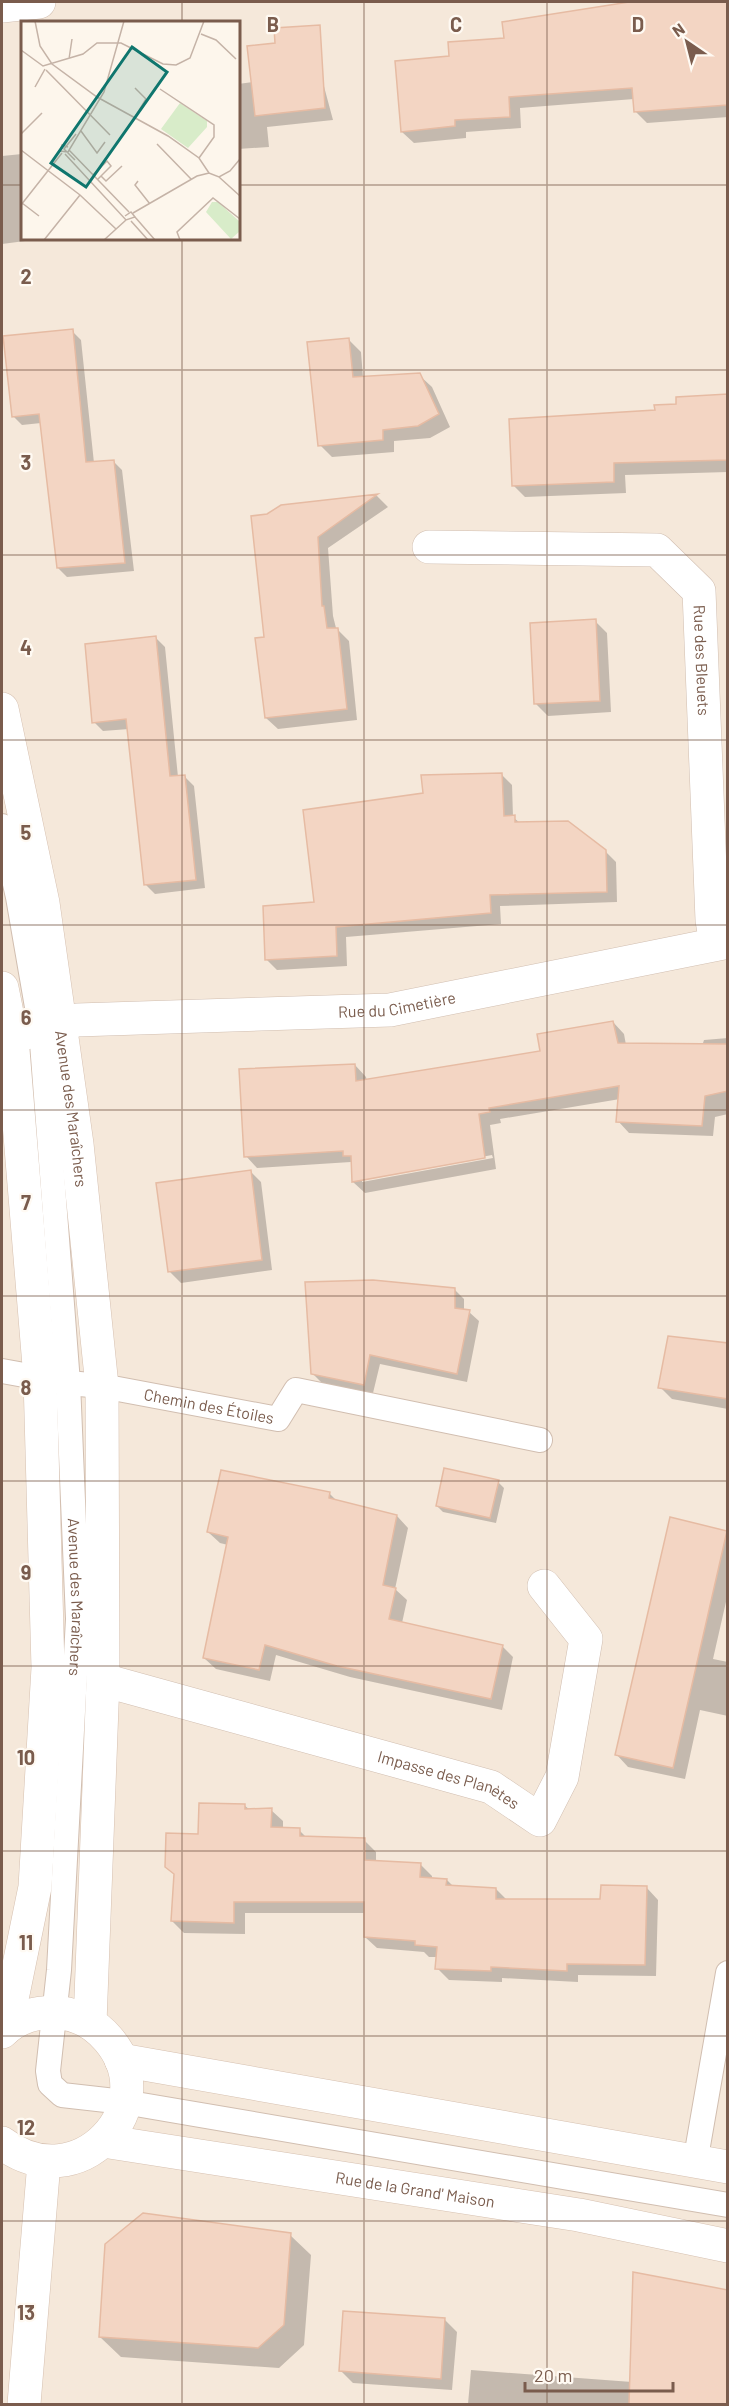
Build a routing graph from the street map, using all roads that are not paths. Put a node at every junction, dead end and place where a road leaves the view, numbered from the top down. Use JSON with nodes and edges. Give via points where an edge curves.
{"nodes":[{"id":1,"x":39,"y":2,"type":"edge"},
{"id":2,"x":2,"y":6,"type":"edge"},
{"id":3,"x":429,"y":547,"type":"dead end"},
{"id":4,"x":2,"y":709,"type":"edge"},
{"id":5,"x":2,"y":826,"type":"edge"},
{"id":6,"x":722,"y":943,"type":"edge"},
{"id":7,"x":2,"y":988,"type":"edge"},
{"id":8,"x":29,"y":1032,"type":"edge"},
{"id":9,"x":2,"y":1371,"type":"edge"},
{"id":10,"x":54,"y":1381,"type":"junction"},
{"id":11,"x":102,"y":1386,"type":"junction"},
{"id":12,"x":540,"y":1440,"type":"dead end"},
{"id":13,"x":544,"y":1586,"type":"dead end"},
{"id":14,"x":104,"y":1680,"type":"junction"},
{"id":15,"x":728,"y":1973,"type":"edge"},
{"id":16,"x":55,"y":2013,"type":"junction"},
{"id":17,"x":90,"y":2023,"type":"junction"},
{"id":18,"x":4,"y":2030,"type":"edge"},
{"id":19,"x":121,"y":2060,"type":"junction"},
{"id":20,"x":124,"y":2102,"type":"junction"},
{"id":21,"x":103,"y":2141,"type":"junction"},
{"id":22,"x":2,"y":2143,"type":"edge"},
{"id":23,"x":44,"y":2162,"type":"junction"},
{"id":24,"x":695,"y":2163,"type":"junction"},
{"id":25,"x":728,"y":2167,"type":"edge"},
{"id":26,"x":728,"y":2205,"type":"edge"},
{"id":27,"x":728,"y":2246,"type":"edge"},
{"id":28,"x":24,"y":2404,"type":"edge"}],
"edges":[{"from":1,"to":2,"type":"main road"},
{"from":3,"to":6,"type":"main road","name":"Rue des Bleuets","via":[[657,550],[699,591],[712,920]]},
{"from":4,"to":8,"type":"main road","name":"Avenue des Maraîchers","via":[[43,903]]},
{"from":5,"to":8,"type":"lane","name":"Avenue des Maraîchers","via":[[18,897]]},
{"from":6,"to":8,"type":"main road","name":"Rue du Cimetière","via":[[390,1010],[159,1016]]},
{"from":7,"to":8,"type":"main road","name":"Avenue des Maraîchers"},
{"from":8,"to":10,"type":"main road","name":"Avenue des Maraîchers"},
{"from":8,"to":11,"type":"main road","name":"Avenue des Maraîchers","via":[[77,1144]]},
{"from":9,"to":10,"type":"lane","name":"Chemin des Étoiles"},
{"from":10,"to":11,"type":"lane","name":"Chemin des Étoiles"},
{"from":10,"to":16,"type":"lane","name":"Avenue des Maraîchers","via":[[78,1619]]},
{"from":10,"to":18,"type":"main road","name":"Avenue des Maraîchers","via":[[46,1691],[35,1887]]},
{"from":11,"to":12,"type":"lane","name":"Chemin des Étoiles","via":[[278,1419],[296,1390]]},
{"from":11,"to":14,"type":"main road","name":"Avenue des Maraîchers"},
{"from":13,"to":14,"type":"main road","name":"Impasse des Planètes","via":[[586,1639],[562,1777],[540,1820],[490,1787]]},
{"from":14,"to":17,"type":"main road","name":"Avenue des Maraîchers"},
{"from":15,"to":24,"type":"lane"},
{"from":16,"to":17,"type":"main road"},
{"from":16,"to":18,"type":"main road","via":[[29,2016]]},
{"from":16,"to":20,"type":"lane","name":"Avenue des Maraîchers","via":[[50,2084],[62,2095]]},
{"from":17,"to":19,"type":"main road","via":[[114,2046]]},
{"from":19,"to":20,"type":"main road"},
{"from":19,"to":24,"type":"main road"},
{"from":20,"to":21,"type":"main road","via":[[117,2123]]},
{"from":20,"to":26,"type":"lane"},
{"from":21,"to":23,"type":"main road","via":[[76,2158]]},
{"from":21,"to":27,"type":"main road","name":"Rue de la Grand' Maison","via":[[568,2213]]},
{"from":22,"to":23,"type":"main road","via":[[28,2159]]},
{"from":23,"to":28,"type":"main road"},
{"from":24,"to":25,"type":"main road"}]}
